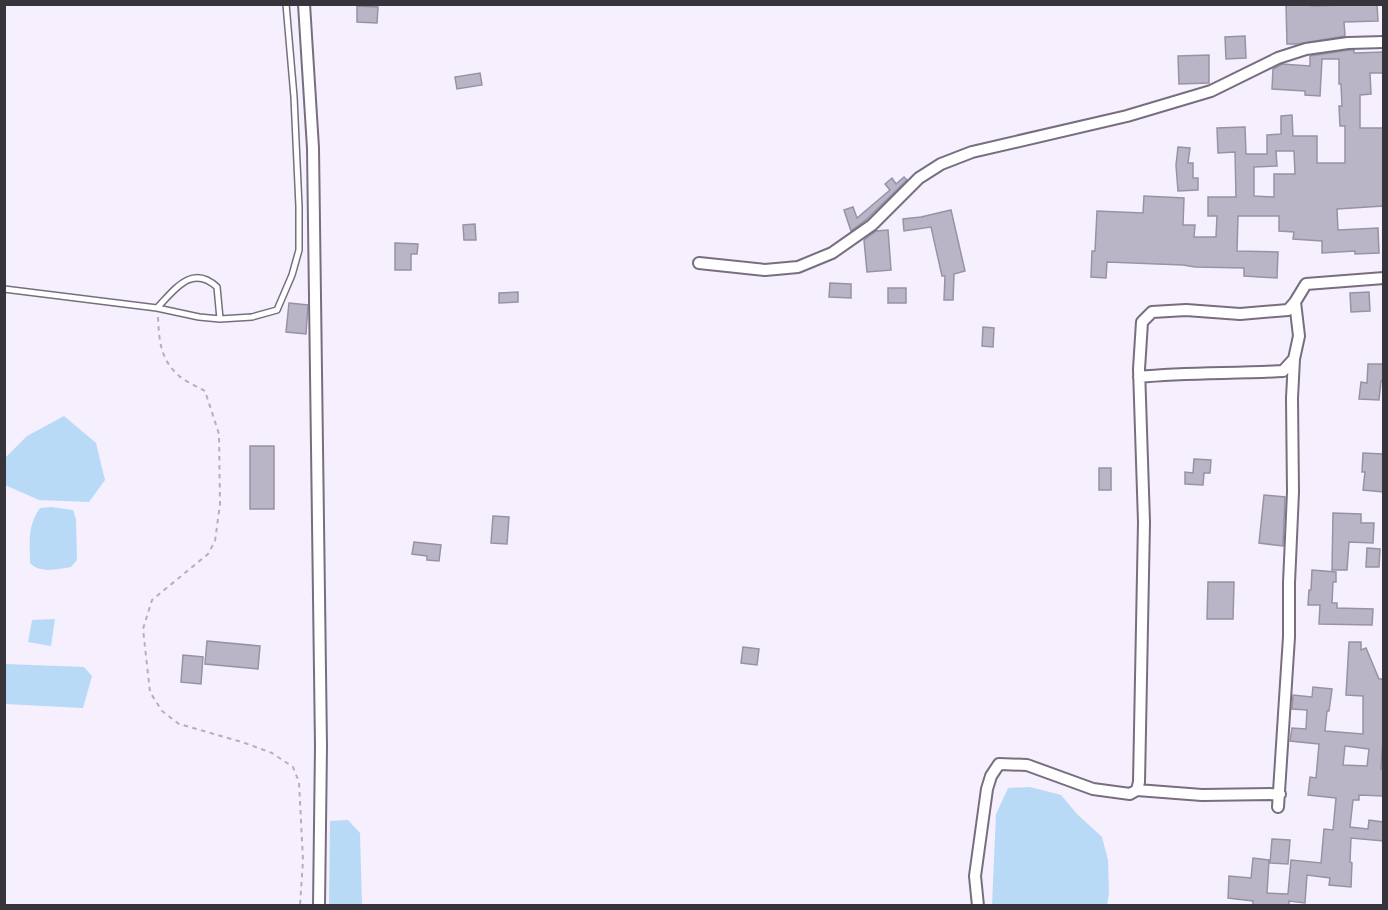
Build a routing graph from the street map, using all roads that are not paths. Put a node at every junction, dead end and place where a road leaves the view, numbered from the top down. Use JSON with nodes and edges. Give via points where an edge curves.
{"nodes":[{"id":1,"x":286,"y":4,"type":"edge"},
{"id":2,"x":304,"y":4,"type":"edge"},
{"id":3,"x":1383,"y":42,"type":"edge"},
{"id":4,"x":699,"y":263,"type":"dead end"},
{"id":5,"x":1383,"y":278,"type":"edge"},
{"id":6,"x":4,"y":289,"type":"edge"},
{"id":7,"x":1295,"y":302,"type":"junction"},
{"id":8,"x":157,"y":308,"type":"junction"},
{"id":9,"x":220,"y":319,"type":"junction"},
{"id":10,"x":1294,"y":359,"type":"junction"},
{"id":11,"x":1139,"y":377,"type":"junction"},
{"id":12,"x":1137,"y":790,"type":"junction"},
{"id":13,"x":1280,"y":794,"type":"junction"},
{"id":14,"x":1278,"y":807,"type":"dead end"},
{"id":15,"x":319,"y":906,"type":"edge"},
{"id":16,"x":978,"y":906,"type":"edge"}],
"edges":[{"from":1,"to":9,"type":"lane","via":[[294,97],[298,250],[277,310],[252,318]]},
{"from":2,"to":15,"type":"street","via":[[313,148],[321,746]]},
{"from":3,"to":4,"type":"street","via":[[1306,49],[1278,58],[1211,91],[1127,116],[972,152],[919,178],[872,225],[832,253],[798,267],[765,270]]},
{"from":5,"to":7,"type":"street","via":[[1306,284]]},
{"from":6,"to":8,"type":"lane"},
{"from":7,"to":10,"type":"street","via":[[1299,336]]},
{"from":7,"to":11,"type":"street","via":[[1288,310],[1240,314],[1152,312],[1142,322]]},
{"from":8,"to":9,"type":"lane"},
{"from":8,"to":9,"type":"lane","via":[[184,282],[196,277],[218,287]]},
{"from":10,"to":11,"type":"street","via":[[1283,371]]},
{"from":10,"to":13,"type":"street","via":[[1289,638]]},
{"from":11,"to":12,"type":"street","via":[[1144,522]]},
{"from":12,"to":13,"type":"street","via":[[1202,795]]},
{"from":12,"to":16,"type":"street","via":[[1130,794],[1093,789],[1028,765],[999,764],[987,789],[975,876]]},
{"from":13,"to":14,"type":"street"}]}
